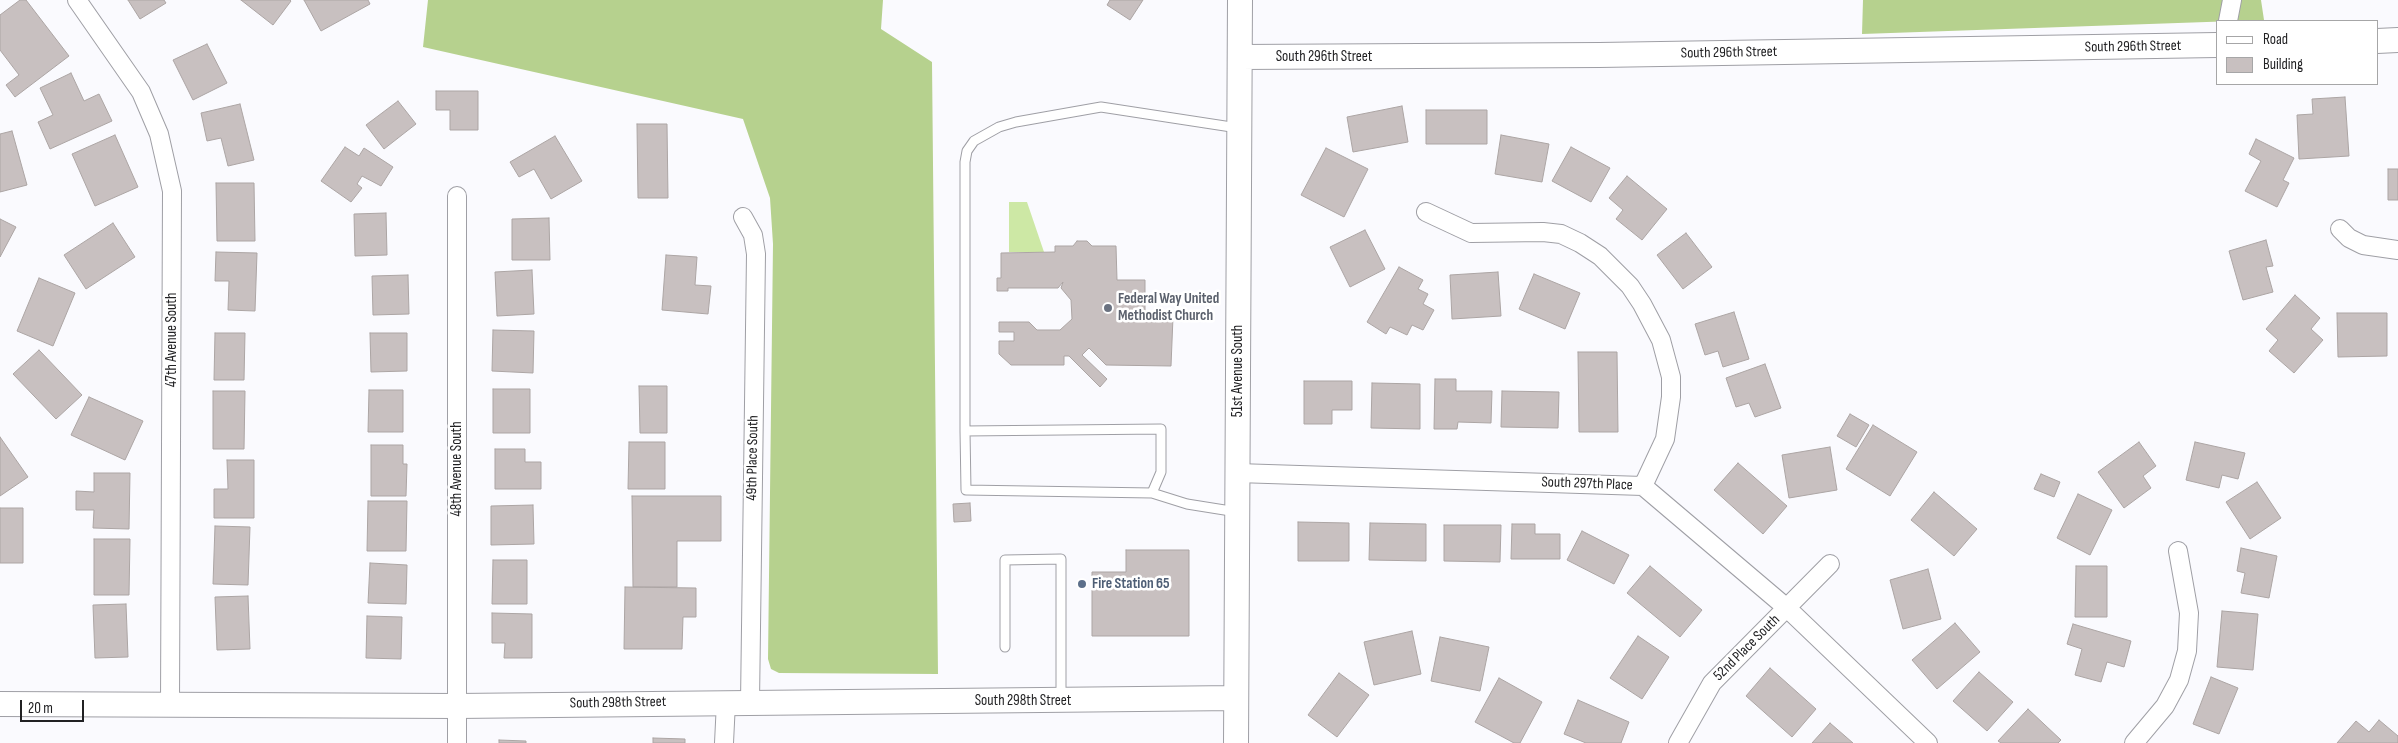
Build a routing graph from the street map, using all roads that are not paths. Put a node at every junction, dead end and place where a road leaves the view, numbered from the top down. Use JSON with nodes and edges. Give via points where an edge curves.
{"nodes":[{"id":1,"x":77,"y":0,"type":"edge"},
{"id":2,"x":1240,"y":0,"type":"edge"},
{"id":3,"x":2232,"y":0,"type":"edge"},
{"id":4,"x":2228,"y":20,"type":"edge"},
{"id":5,"x":2398,"y":40,"type":"edge"},
{"id":6,"x":2378,"y":41,"type":"edge"},
{"id":7,"x":2216,"y":45,"type":"edge"},
{"id":8,"x":1240,"y":57,"type":"junction"},
{"id":9,"x":1240,"y":129,"type":"junction"},
{"id":10,"x":457,"y":196,"type":"dead end"},
{"id":11,"x":1426,"y":212,"type":"dead end"},
{"id":12,"x":743,"y":217,"type":"dead end"},
{"id":13,"x":2340,"y":229,"type":"dead end"},
{"id":14,"x":2398,"y":250,"type":"edge"},
{"id":15,"x":966,"y":431,"type":"junction"},
{"id":16,"x":1237,"y":473,"type":"junction"},
{"id":17,"x":1643,"y":486,"type":"junction"},
{"id":18,"x":1152,"y":493,"type":"junction"},
{"id":19,"x":1237,"y":512,"type":"junction"},
{"id":20,"x":2178,"y":551,"type":"dead end"},
{"id":21,"x":1830,"y":564,"type":"dead end"},
{"id":22,"x":1788,"y":609,"type":"junction"},
{"id":23,"x":1005,"y":647,"type":"dead end"},
{"id":24,"x":1236,"y":698,"type":"junction"},
{"id":25,"x":1061,"y":701,"type":"junction"},
{"id":26,"x":726,"y":702,"type":"junction"},
{"id":27,"x":750,"y":702,"type":"junction"},
{"id":28,"x":0,"y":704,"type":"edge"},
{"id":29,"x":170,"y":705,"type":"junction"},
{"id":30,"x":457,"y":706,"type":"junction"},
{"id":31,"x":457,"y":743,"type":"edge"},
{"id":32,"x":724,"y":743,"type":"edge"},
{"id":33,"x":1236,"y":743,"type":"edge"},
{"id":34,"x":1678,"y":743,"type":"edge"},
{"id":35,"x":1928,"y":743,"type":"edge"},
{"id":36,"x":2134,"y":743,"type":"edge"}],
"edges":[{"from":1,"to":29,"type":"street","name":"47th Avenue South","via":[[141,92],[159,134],[172,191]]},
{"from":2,"to":8,"type":"street","name":"51st Avenue South"},
{"from":3,"to":4,"type":"street"},
{"from":5,"to":6,"type":"street"},
{"from":7,"to":8,"type":"street","name":"South 296th Street"},
{"from":8,"to":9,"type":"street","name":"51st Avenue South"},
{"from":9,"to":15,"type":"lane","via":[[1101,107],[1016,122],[974,141],[965,162]]},
{"from":9,"to":16,"type":"street","name":"51st Avenue South"},
{"from":10,"to":30,"type":"street","name":"48th Avenue South"},
{"from":11,"to":17,"type":"street","via":[[1471,233],[1561,234],[1600,256],[1630,286],[1661,340],[1671,376],[1665,439]]},
{"from":12,"to":27,"type":"street","name":"49th Place South","via":[[754,235],[756,254]]},
{"from":13,"to":14,"type":"street","via":[[2363,245]]},
{"from":15,"to":18,"type":"lane","via":[[966,490]]},
{"from":15,"to":18,"type":"lane","via":[[1162,429],[1161,472]]},
{"from":16,"to":17,"type":"street","name":"South 297th Place"},
{"from":16,"to":19,"type":"street","name":"51st Avenue South"},
{"from":17,"to":22,"type":"street","name":"South 297th Place"},
{"from":18,"to":19,"type":"lane","via":[[1187,504]]},
{"from":19,"to":24,"type":"street","name":"51st Avenue South"},
{"from":20,"to":36,"type":"street","via":[[2189,613],[2187,651],[2179,680],[2165,706]]},
{"from":21,"to":22,"type":"street","name":"52nd Place South"},
{"from":22,"to":34,"type":"street","name":"52nd Place South","via":[[1712,683]]},
{"from":22,"to":35,"type":"street","name":"South 297th Place"},
{"from":23,"to":25,"type":"lane","via":[[1005,560],[1061,559]]},
{"from":24,"to":25,"type":"street","name":"South 298th Street"},
{"from":24,"to":33,"type":"street","name":"51st Avenue South"},
{"from":25,"to":27,"type":"street","name":"South 298th Street"},
{"from":26,"to":27,"type":"street","name":"South 298th Street"},
{"from":26,"to":30,"type":"street","name":"South 298th Street"},
{"from":26,"to":32,"type":"street"},
{"from":28,"to":29,"type":"street","name":"South 298th Street"},
{"from":29,"to":30,"type":"street","name":"South 298th Street"},
{"from":30,"to":31,"type":"street","name":"48th Avenue South"}]}
